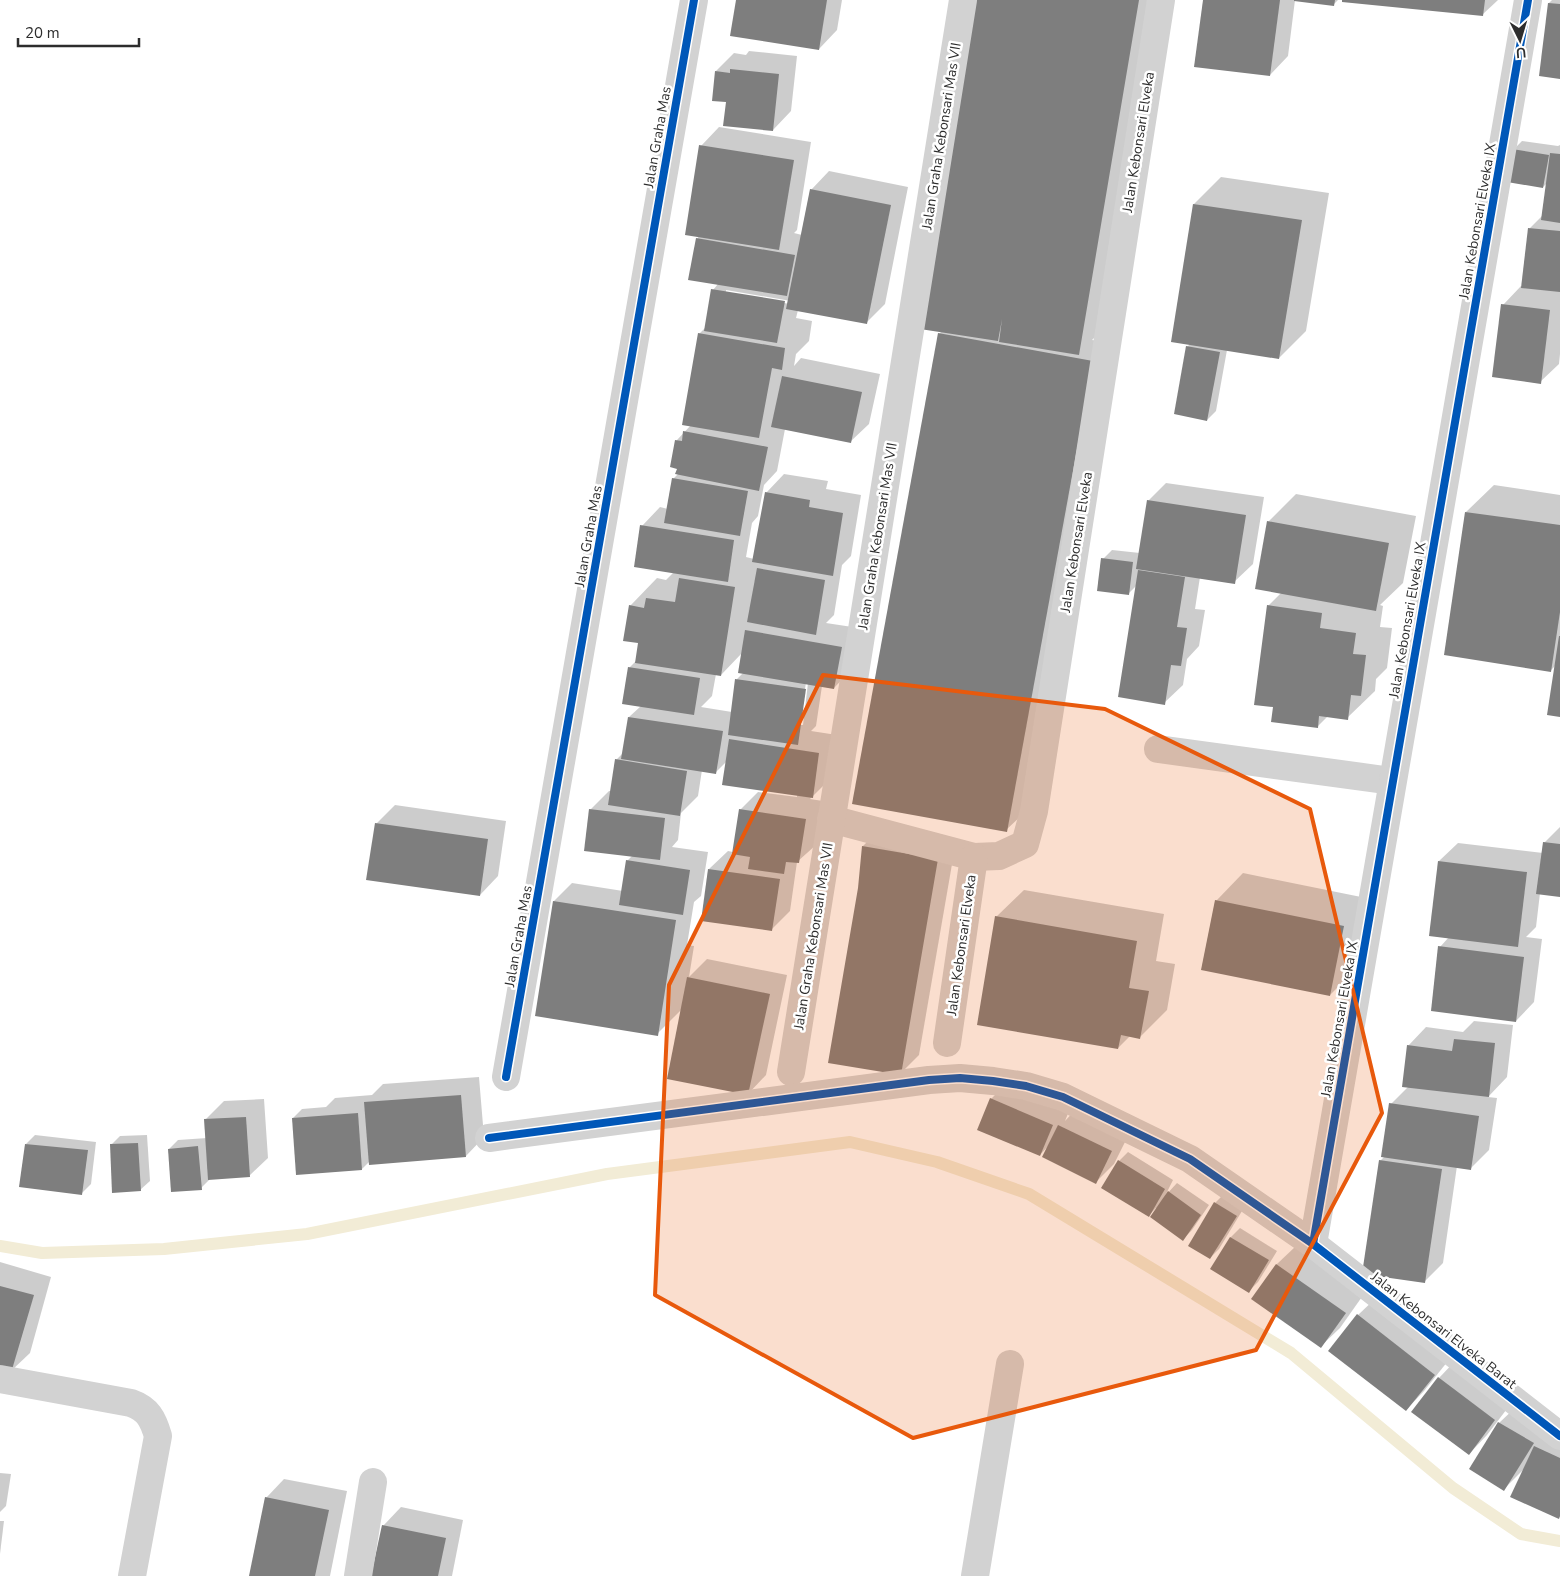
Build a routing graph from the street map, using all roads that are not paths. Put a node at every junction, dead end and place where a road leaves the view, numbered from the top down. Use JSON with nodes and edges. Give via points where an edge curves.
{"nodes":[{"id":1,"x":694,"y":0,"type":"edge"},
{"id":2,"x":963,"y":0,"type":"edge"},
{"id":3,"x":1161,"y":0,"type":"edge"},
{"id":4,"x":1528,"y":0,"type":"edge"},
{"id":5,"x":1158,"y":749,"type":"dead end"},
{"id":6,"x":1392,"y":780,"type":"junction"},
{"id":7,"x":831,"y":820,"type":"junction"},
{"id":8,"x":974,"y":857,"type":"junction"},
{"id":9,"x":947,"y":1043,"type":"dead end"},
{"id":10,"x":791,"y":1072,"type":"dead end"},
{"id":11,"x":506,"y":1077,"type":"dead end"},
{"id":12,"x":489,"y":1138,"type":"dead end"},
{"id":13,"x":1313,"y":1244,"type":"junction"},
{"id":14,"x":1010,"y":1364,"type":"dead end"},
{"id":15,"x":0,"y":1379,"type":"edge"},
{"id":16,"x":1560,"y":1436,"type":"edge"},
{"id":17,"x":373,"y":1482,"type":"dead end"},
{"id":18,"x":132,"y":1576,"type":"edge"},
{"id":19,"x":358,"y":1576,"type":"edge"},
{"id":20,"x":976,"y":1576,"type":"edge"}],
"edges":[{"from":1,"to":11,"type":"street","name":"Jalan Graha Mas"},
{"from":2,"to":7,"type":"street","name":"Jalan Graha Kebonsari Mas VII"},
{"from":3,"to":8,"type":"street","name":"Jalan Kebonsari Elveka","via":[[1034,811],[1025,844],[999,856]]},
{"from":4,"to":6,"type":"street","name":"Jalan Kebonsari Elveka IX"},
{"from":5,"to":6,"type":"street"},
{"from":6,"to":13,"type":"street","name":"Jalan Kebonsari Elveka IX"},
{"from":7,"to":8,"type":"street"},
{"from":7,"to":10,"type":"street","name":"Jalan Graha Kebonsari Mas VII"},
{"from":8,"to":9,"type":"street","name":"Jalan Kebonsari Elveka"},
{"from":12,"to":13,"type":"street","name":"Jalan Kebonsari Elveka Barat","via":[[929,1080],[994,1080],[1063,1097],[1190,1159]]},
{"from":13,"to":16,"type":"street","name":"Jalan Kebonsari Elveka Barat"},
{"from":14,"to":20,"type":"street"},
{"from":15,"to":18,"type":"street","via":[[131,1403],[141,1407],[154,1421],[158,1436]]},
{"from":17,"to":19,"type":"street"}]}
